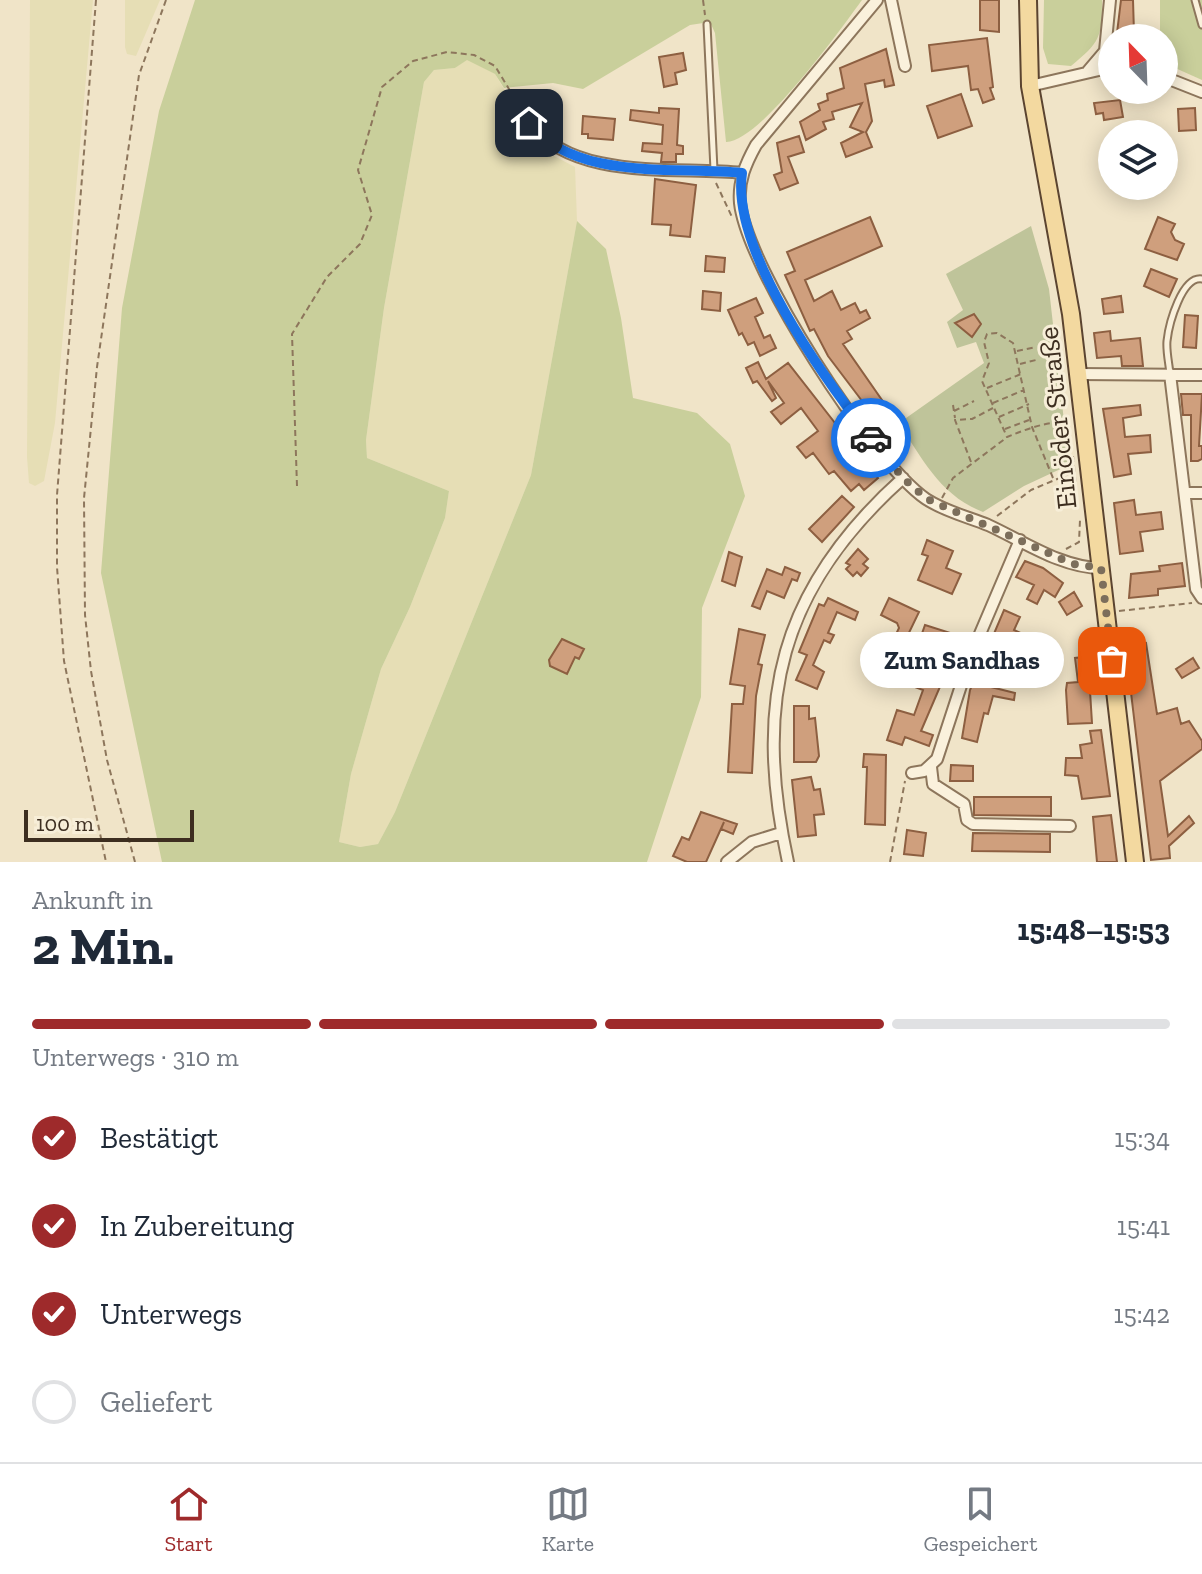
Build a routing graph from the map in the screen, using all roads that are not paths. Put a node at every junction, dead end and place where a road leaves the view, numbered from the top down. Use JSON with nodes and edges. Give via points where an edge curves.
{"nodes":[{"id":1,"x":877,"y":0,"type":"edge"},
{"id":2,"x":891,"y":0,"type":"edge"},
{"id":3,"x":1028,"y":0,"type":"edge"},
{"id":4,"x":1110,"y":0,"type":"edge"},
{"id":5,"x":1195,"y":0,"type":"edge"},
{"id":6,"x":707,"y":24,"type":"road end"},
{"id":7,"x":1202,"y":25,"type":"edge"},
{"id":8,"x":905,"y":66,"type":"dead end"},
{"id":9,"x":1098,"y":70,"type":"edge"},
{"id":10,"x":1087,"y":72,"type":"junction"},
{"id":11,"x":1178,"y":83,"type":"edge"},
{"id":12,"x":1030,"y":86,"type":"junction"},
{"id":13,"x":1202,"y":92,"type":"edge"},
{"id":14,"x":529,"y":123,"type":"road end"},
{"id":15,"x":714,"y":170,"type":"junction"},
{"id":16,"x":742,"y":173,"type":"junction"},
{"id":17,"x":1202,"y":279,"type":"edge"},
{"id":18,"x":1079,"y":374,"type":"junction"},
{"id":19,"x":1170,"y":374,"type":"junction"},
{"id":20,"x":1202,"y":375,"type":"edge"},
{"id":21,"x":903,"y":478,"type":"junction"},
{"id":22,"x":1185,"y":493,"type":"junction"},
{"id":23,"x":1202,"y":493,"type":"edge"},
{"id":24,"x":1020,"y":540,"type":"junction"},
{"id":25,"x":1101,"y":568,"type":"junction"},
{"id":26,"x":1200,"y":598,"type":"edge"},
{"id":27,"x":931,"y":767,"type":"junction"},
{"id":28,"x":912,"y":773,"type":"road end"},
{"id":29,"x":1070,"y":826,"type":"dead end"},
{"id":30,"x":781,"y":833,"type":"junction"},
{"id":31,"x":727,"y":862,"type":"edge"},
{"id":32,"x":788,"y":862,"type":"edge"},
{"id":33,"x":1135,"y":862,"type":"edge"}],
"edges":[{"from":1,"to":16,"type":"street","via":[[756,145]]},
{"from":2,"to":8,"type":"street"},
{"from":3,"to":12,"type":"main road","name":"Einöder Straße"},
{"from":4,"to":10,"type":"street","via":[[1105,51]]},
{"from":5,"to":7,"type":"lane"},
{"from":6,"to":15,"type":"lane"},
{"from":9,"to":10,"type":"street"},
{"from":10,"to":12,"type":"street"},
{"from":11,"to":13,"type":"street"},
{"from":12,"to":18,"type":"main road","name":"Einöder Straße"},
{"from":14,"to":15,"type":"street","via":[[553,147],[572,155],[646,168]]},
{"from":15,"to":16,"type":"street"},
{"from":16,"to":21,"type":"street","via":[[744,223],[812,357]]},
{"from":17,"to":19,"type":"lane","via":[[1185,284],[1167,337]]},
{"from":18,"to":19,"type":"street"},
{"from":18,"to":25,"type":"main road","name":"Einöder Straße"},
{"from":19,"to":20,"type":"street"},
{"from":19,"to":22,"type":"street"},
{"from":21,"to":24,"type":"street","via":[[938,505]]},
{"from":21,"to":30,"type":"street","via":[[855,525],[817,575],[784,646],[775,723]]},
{"from":22,"to":23,"type":"street"},
{"from":22,"to":26,"type":"street"},
{"from":24,"to":25,"type":"street","via":[[1083,567]]},
{"from":24,"to":27,"type":"street"},
{"from":25,"to":33,"type":"main road","name":"Einöder Straße"},
{"from":27,"to":28,"type":"street"},
{"from":27,"to":29,"type":"street","via":[[933,784],[964,804],[973,824]]},
{"from":30,"to":31,"type":"street","via":[[752,842]]},
{"from":30,"to":32,"type":"street"}]}
